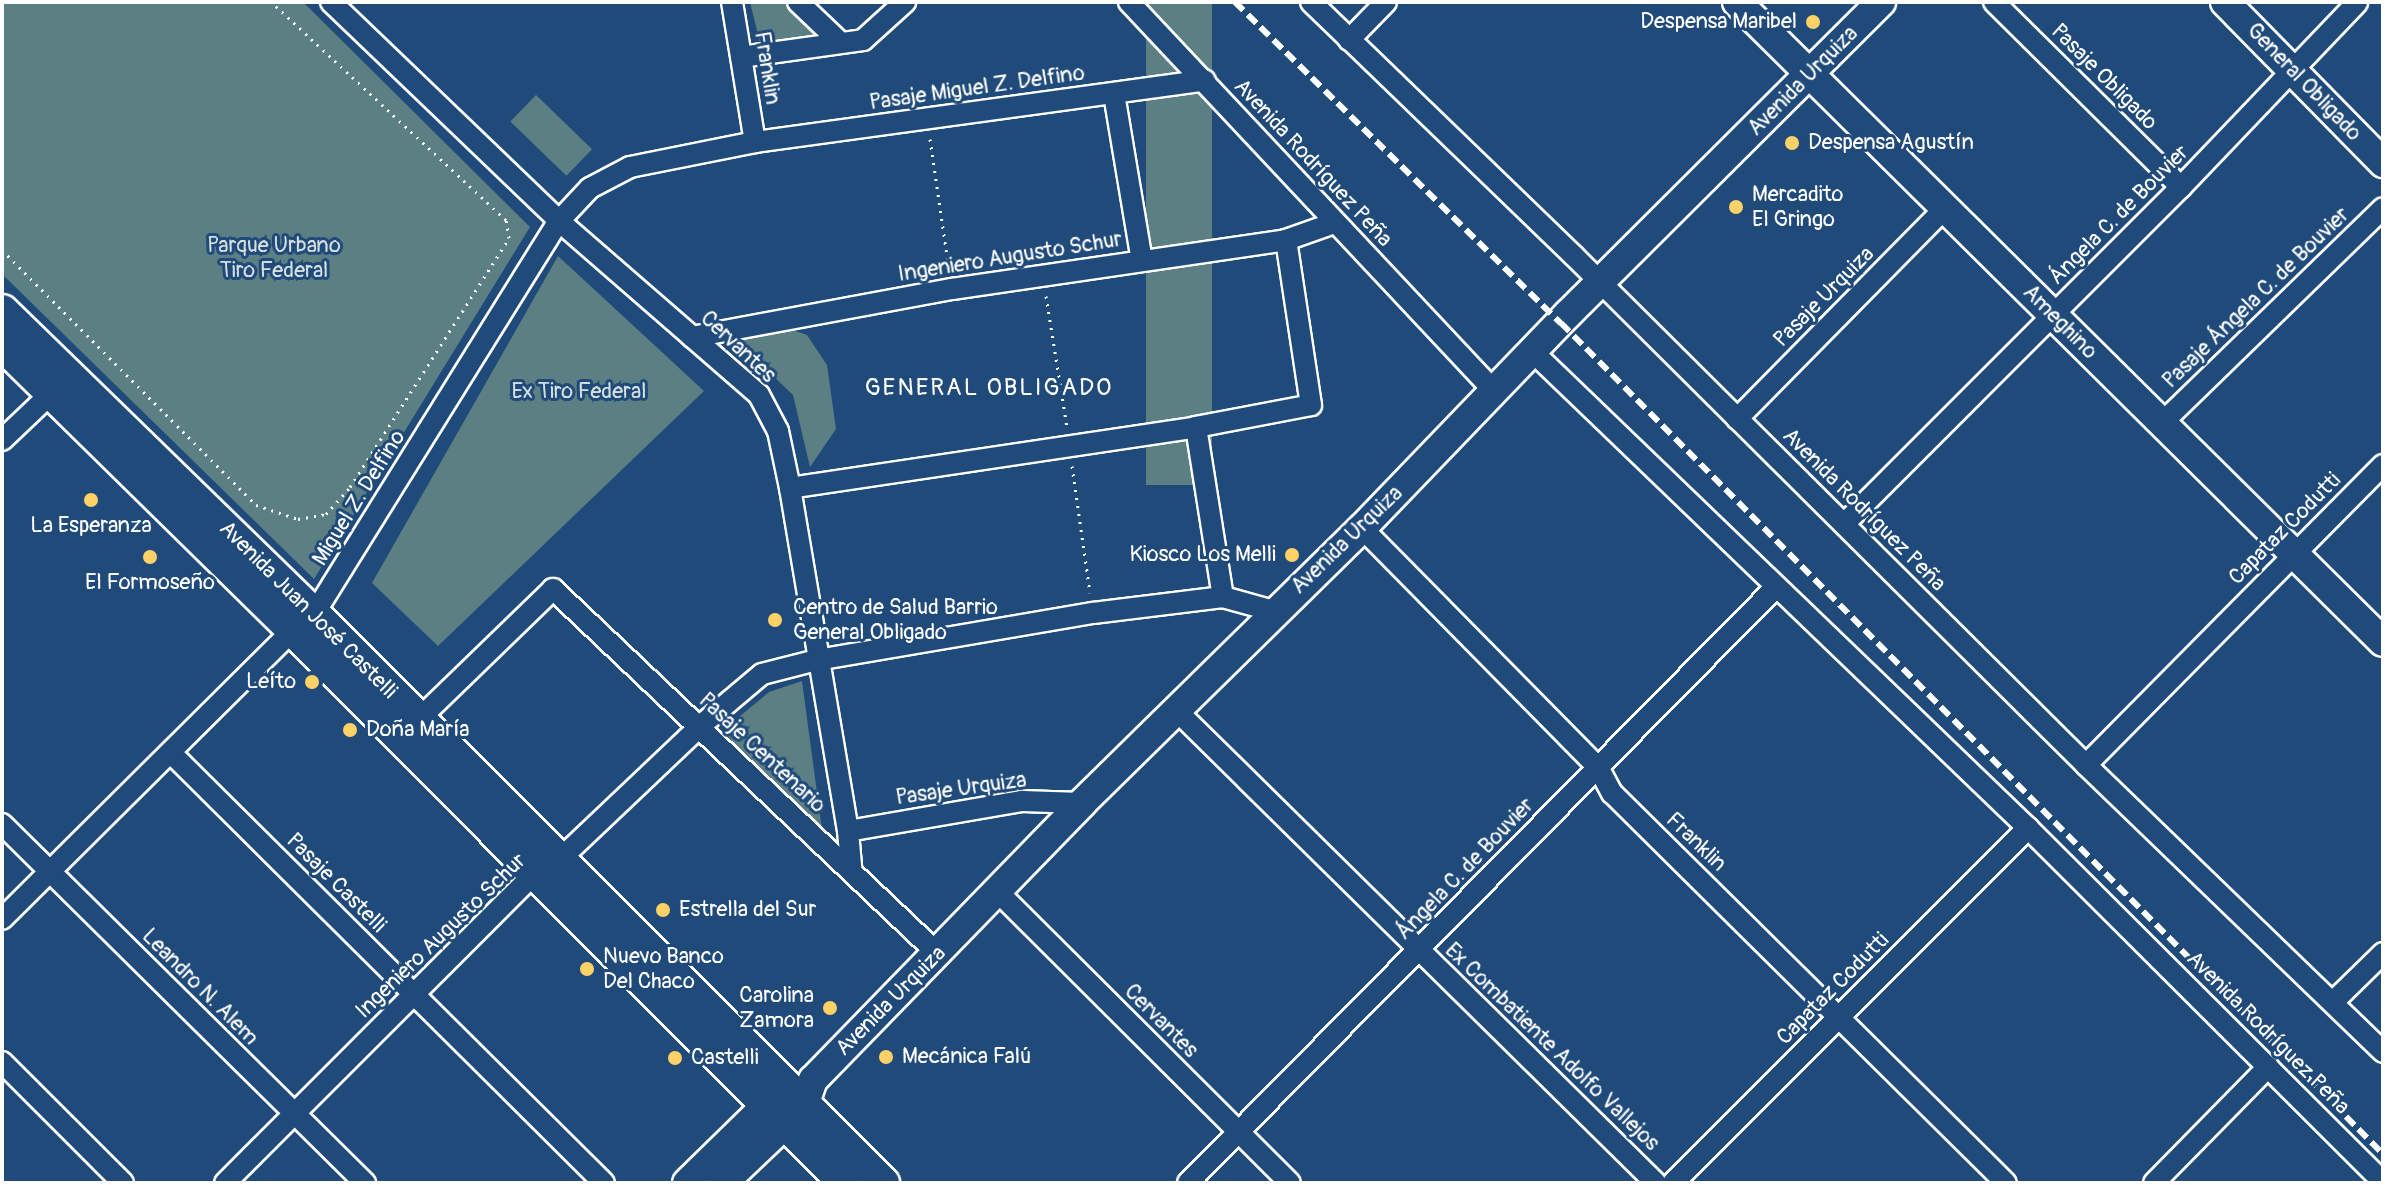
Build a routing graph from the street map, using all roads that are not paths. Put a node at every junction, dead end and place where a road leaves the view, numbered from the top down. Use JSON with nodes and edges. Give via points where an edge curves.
{"nodes":[{"id":1,"x":331,"y":2,"type":"edge"},
{"id":2,"x":732,"y":2,"type":"edge"},
{"id":3,"x":798,"y":2,"type":"edge"},
{"id":4,"x":905,"y":2,"type":"edge"},
{"id":5,"x":1129,"y":2,"type":"edge"},
{"id":6,"x":1311,"y":2,"type":"edge"},
{"id":7,"x":1386,"y":2,"type":"edge"},
{"id":8,"x":1737,"y":2,"type":"edge"},
{"id":9,"x":1881,"y":2,"type":"edge"},
{"id":10,"x":1994,"y":2,"type":"edge"},
{"id":11,"x":2225,"y":2,"type":"edge"},
{"id":12,"x":2357,"y":3,"type":"edge"},
{"id":13,"x":1349,"y":40,"type":"junction"},
{"id":14,"x":841,"y":43,"type":"junction"},
{"id":15,"x":741,"y":57,"type":"junction"},
{"id":16,"x":2295,"y":71,"type":"junction"},
{"id":17,"x":1809,"y":75,"type":"junction"},
{"id":18,"x":1205,"y":80,"type":"junction"},
{"id":19,"x":1114,"y":94,"type":"junction"},
{"id":20,"x":755,"y":142,"type":"junction"},
{"id":21,"x":2383,"y":163,"type":"edge"},
{"id":22,"x":2181,"y":187,"type":"junction"},
{"id":23,"x":1945,"y":208,"type":"junction"},
{"id":24,"x":2383,"y":208,"type":"edge"},
{"id":25,"x":559,"y":221,"type":"junction"},
{"id":26,"x":1334,"y":223,"type":"junction"},
{"id":27,"x":1286,"y":240,"type":"junction"},
{"id":28,"x":1142,"y":261,"type":"junction"},
{"id":29,"x":1601,"y":283,"type":"junction"},
{"id":30,"x":2,"y":311,"type":"edge"},
{"id":31,"x":2053,"y":316,"type":"junction"},
{"id":32,"x":692,"y":337,"type":"junction"},
{"id":33,"x":2,"y":344,"type":"edge"},
{"id":34,"x":1533,"y":352,"type":"junction"},
{"id":35,"x":60,"y":384,"type":"junction"},
{"id":36,"x":1494,"y":391,"type":"junction"},
{"id":37,"x":1737,"y":419,"type":"junction"},
{"id":38,"x":2162,"y":423,"type":"junction"},
{"id":39,"x":1196,"y":427,"type":"junction"},
{"id":40,"x":2,"y":440,"type":"edge"},
{"id":41,"x":2383,"y":465,"type":"edge"},
{"id":42,"x":790,"y":488,"type":"junction"},
{"id":43,"x":1844,"y":524,"type":"junction"},
{"id":44,"x":1362,"y":528,"type":"junction"},
{"id":45,"x":2294,"y":553,"type":"junction"},
{"id":46,"x":1775,"y":588,"type":"junction"},
{"id":47,"x":1223,"y":597,"type":"junction"},
{"id":48,"x":1273,"y":611,"type":"junction"},
{"id":49,"x":304,"y":622,"type":"junction"},
{"id":50,"x":2383,"y":642,"type":"edge"},
{"id":51,"x":817,"y":660,"type":"junction"},
{"id":52,"x":1175,"y":709,"type":"junction"},
{"id":53,"x":418,"y":720,"type":"junction"},
{"id":54,"x":699,"y":727,"type":"junction"},
{"id":55,"x":171,"y":753,"type":"junction"},
{"id":56,"x":2086,"y":765,"type":"junction"},
{"id":57,"x":1598,"y":767,"type":"junction"},
{"id":58,"x":1082,"y":803,"type":"junction"},
{"id":59,"x":2,"y":824,"type":"edge"},
{"id":60,"x":2028,"y":828,"type":"junction"},
{"id":61,"x":848,"y":831,"type":"junction"},
{"id":62,"x":546,"y":868,"type":"junction"},
{"id":63,"x":851,"y":869,"type":"junction"},
{"id":64,"x":49,"y":870,"type":"junction"},
{"id":65,"x":998,"y":892,"type":"junction"},
{"id":66,"x":2,"y":919,"type":"edge"},
{"id":67,"x":1419,"y":951,"type":"junction"},
{"id":68,"x":937,"y":953,"type":"junction"},
{"id":69,"x":2383,"y":953,"type":"edge"},
{"id":70,"x":414,"y":994,"type":"junction"},
{"id":71,"x":2333,"y":1002,"type":"junction"},
{"id":72,"x":1840,"y":1016,"type":"junction"},
{"id":73,"x":2383,"y":1052,"type":"edge"},
{"id":74,"x":2,"y":1062,"type":"edge"},
{"id":75,"x":2268,"y":1067,"type":"junction"},
{"id":76,"x":790,"y":1100,"type":"junction"},
{"id":77,"x":294,"y":1114,"type":"junction"},
{"id":78,"x":1238,"y":1132,"type":"junction"},
{"id":79,"x":2383,"y":1182,"type":"edge"},
{"id":80,"x":123,"y":1183,"type":"edge"},
{"id":81,"x":225,"y":1183,"type":"edge"},
{"id":82,"x":365,"y":1183,"type":"edge"},
{"id":83,"x":604,"y":1183,"type":"edge"},
{"id":84,"x":687,"y":1183,"type":"edge"},
{"id":85,"x":723,"y":1183,"type":"edge"},
{"id":86,"x":845,"y":1183,"type":"edge"},
{"id":87,"x":883,"y":1183,"type":"edge"},
{"id":88,"x":1188,"y":1183,"type":"edge"},
{"id":89,"x":1290,"y":1183,"type":"edge"},
{"id":90,"x":1656,"y":1183,"type":"edge"},
{"id":91,"x":1673,"y":1183,"type":"edge"},
{"id":92,"x":2006,"y":1183,"type":"edge"},
{"id":93,"x":2154,"y":1183,"type":"edge"}],
"edges":[{"from":1,"to":25,"type":"street","name":"Cervantes"},
{"from":2,"to":15,"type":"street","name":"Franklin"},
{"from":3,"to":14,"type":"street"},
{"from":4,"to":14,"type":"street","via":[[863,40]]},
{"from":5,"to":18,"type":"street","name":"Avenida Rodríguez Peña"},
{"from":6,"to":13,"type":"street","name":"Avenida Rodríguez Peña"},
{"from":7,"to":13,"type":"street"},
{"from":8,"to":17,"type":"street","name":"Ameghino"},
{"from":9,"to":17,"type":"street","name":"Avenida Urquiza"},
{"from":10,"to":22,"type":"street","name":"Pasaje Obligado"},
{"from":11,"to":16,"type":"street","name":"General Obligado"},
{"from":12,"to":16,"type":"street","name":"Ángela C. de Bouvier"},
{"from":13,"to":29,"type":"street","name":"Avenida Rodríguez Peña"},
{"from":14,"to":15,"type":"street"},
{"from":15,"to":20,"type":"street","name":"Franklin"},
{"from":16,"to":21,"type":"street","name":"General Obligado"},
{"from":16,"to":22,"type":"street","name":"Ángela C. de Bouvier"},
{"from":17,"to":23,"type":"street","name":"Ameghino"},
{"from":17,"to":29,"type":"street","name":"Avenida Urquiza"},
{"from":18,"to":19,"type":"street","name":"Pasaje Miguel Z. Delfino"},
{"from":18,"to":26,"type":"street","name":"Avenida Rodríguez Peña"},
{"from":19,"to":20,"type":"street","name":"Pasaje Miguel Z. Delfino"},
{"from":19,"to":28,"type":"street"},
{"from":20,"to":25,"type":"street","name":"Miguel Z. Delfino","via":[[630,167],[590,188]]},
{"from":22,"to":31,"type":"street","name":"Ángela C. de Bouvier"},
{"from":23,"to":31,"type":"street","name":"Ameghino"},
{"from":23,"to":37,"type":"street","name":"Pasaje Urquiza"},
{"from":24,"to":38,"type":"street","name":"Pasaje Ángela C. de Bouvier"},
{"from":25,"to":32,"type":"street","name":"Cervantes"},
{"from":25,"to":49,"type":"street","name":"Miguel Z. Delfino"},
{"from":26,"to":27,"type":"street","name":"Ingeniero Augusto Schur"},
{"from":26,"to":36,"type":"street","name":"Avenida Rodríguez Peña"},
{"from":27,"to":28,"type":"street","name":"Ingeniero Augusto Schur"},
{"from":27,"to":39,"type":"street","via":[[1311,405]]},
{"from":28,"to":32,"type":"street","name":"Ingeniero Augusto Schur","via":[[952,289]]},
{"from":29,"to":34,"type":"street","name":"Avenida Urquiza"},
{"from":29,"to":37,"type":"street","name":"Avenida Rodríguez Peña"},
{"from":30,"to":35,"type":"main road","name":"Avenida Juan José Castelli"},
{"from":31,"to":38,"type":"street","name":"Ameghino"},
{"from":31,"to":43,"type":"street","name":"Ángela C. de Bouvier"},
{"from":32,"to":42,"type":"street","name":"Cervantes","via":[[759,395],[778,431]]},
{"from":33,"to":35,"type":"main road","name":"Avenida Juan José Castelli"},
{"from":34,"to":36,"type":"street","name":"Avenida Urquiza"},
{"from":34,"to":46,"type":"street","name":"Avenida Rodríguez Peña"},
{"from":35,"to":40,"type":"street"},
{"from":35,"to":49,"type":"main road","name":"Avenida Juan José Castelli"},
{"from":36,"to":44,"type":"street","name":"Avenida Urquiza"},
{"from":37,"to":43,"type":"street","name":"Avenida Rodríguez Peña"},
{"from":38,"to":45,"type":"street","name":"Ameghino"},
{"from":39,"to":42,"type":"street"},
{"from":39,"to":47,"type":"street"},
{"from":41,"to":45,"type":"street","name":"Capataz Codutti"},
{"from":42,"to":51,"type":"street","name":"Cervantes"},
{"from":43,"to":56,"type":"street","name":"Avenida Rodríguez Peña"},
{"from":44,"to":48,"type":"street","name":"Avenida Urquiza"},
{"from":44,"to":57,"type":"street","name":"Franklin"},
{"from":45,"to":50,"type":"street","name":"Ameghino"},
{"from":45,"to":56,"type":"street","name":"Capataz Codutti"},
{"from":46,"to":57,"type":"street","name":"Ángela C. de Bouvier"},
{"from":46,"to":60,"type":"street","name":"Avenida Rodríguez Peña"},
{"from":47,"to":48,"type":"street"},
{"from":47,"to":51,"type":"street","name":"Ingeniero Augusto Schur","via":[[1093,613]]},
{"from":48,"to":52,"type":"street","name":"Avenida Urquiza"},
{"from":49,"to":53,"type":"main road","name":"Avenida Juan José Castelli"},
{"from":49,"to":55,"type":"street","name":"Miguel Z. Delfino"},
{"from":49,"to":62,"type":"main road","name":"Avenida Juan José Castelli"},
{"from":51,"to":54,"type":"street","name":"Ingeniero Augusto Schur","via":[[762,674]]},
{"from":51,"to":61,"type":"street","name":"Cervantes"},
{"from":52,"to":58,"type":"street","name":"Avenida Urquiza"},
{"from":52,"to":67,"type":"street","name":"Ex Combatiente Adolfo Vallejos"},
{"from":53,"to":54,"type":"street","name":"Pasaje Centenario","via":[[553,589]]},
{"from":53,"to":62,"type":"main road","name":"Avenida Juan José Castelli"},
{"from":54,"to":62,"type":"street","name":"Ingeniero Augusto Schur"},
{"from":54,"to":63,"type":"street","name":"Pasaje Centenario"},
{"from":55,"to":64,"type":"street","name":"Miguel Z. Delfino"},
{"from":55,"to":70,"type":"street","name":"Pasaje Castelli"},
{"from":56,"to":71,"type":"street","name":"Avenida Rodríguez Peña"},
{"from":57,"to":67,"type":"street","name":"Ángela C. de Bouvier"},
{"from":57,"to":72,"type":"street","name":"Franklin","via":[[1612,793]]},
{"from":58,"to":61,"type":"street","name":"Pasaje Urquiza","via":[[1022,801]]},
{"from":58,"to":65,"type":"street","name":"Avenida Urquiza"},
{"from":59,"to":64,"type":"street","name":"Leandro N. Alem"},
{"from":60,"to":72,"type":"street","name":"Capataz Codutti"},
{"from":60,"to":75,"type":"street","name":"Avenida Rodríguez Peña"},
{"from":61,"to":63,"type":"street","name":"Cervantes"},
{"from":62,"to":70,"type":"street","name":"Ingeniero Augusto Schur"},
{"from":62,"to":76,"type":"main road","name":"Avenida Juan José Castelli"},
{"from":63,"to":68,"type":"street","name":"Pasaje Centenario"},
{"from":64,"to":66,"type":"street","name":"Miguel Z. Delfino"},
{"from":64,"to":77,"type":"street","name":"Leandro N. Alem"},
{"from":65,"to":68,"type":"street","name":"Avenida Urquiza"},
{"from":65,"to":78,"type":"street","name":"Cervantes"},
{"from":67,"to":78,"type":"street","name":"Ángela C. de Bouvier"},
{"from":67,"to":90,"type":"street","name":"Ex Combatiente Adolfo Vallejos"},
{"from":68,"to":76,"type":"street","name":"Avenida Urquiza"},
{"from":69,"to":71,"type":"street"},
{"from":70,"to":77,"type":"street","name":"Ingeniero Augusto Schur"},
{"from":70,"to":83,"type":"street","name":"Pasaje Castelli"},
{"from":71,"to":73,"type":"street","name":"Avenida Rodríguez Peña"},
{"from":72,"to":91,"type":"street","name":"Capataz Codutti"},
{"from":72,"to":92,"type":"street","name":"Franklin"},
{"from":74,"to":80,"type":"street"},
{"from":75,"to":79,"type":"street","name":"Avenida Rodríguez Peña"},
{"from":75,"to":93,"type":"street"},
{"from":76,"to":84,"type":"street","name":"Avenida Urquiza"},
{"from":76,"to":85,"type":"street","name":"Avenida Urquiza"},
{"from":76,"to":86,"type":"main road","name":"Avenida Juan José Castelli"},
{"from":76,"to":87,"type":"main road","name":"Avenida Juan José Castelli"},
{"from":77,"to":81,"type":"street","name":"Ingeniero Augusto Schur"},
{"from":77,"to":82,"type":"street","name":"Leandro N. Alem"},
{"from":78,"to":88,"type":"street","name":"Ángela C. de Bouvier"},
{"from":78,"to":89,"type":"street","name":"Cervantes"}]}
